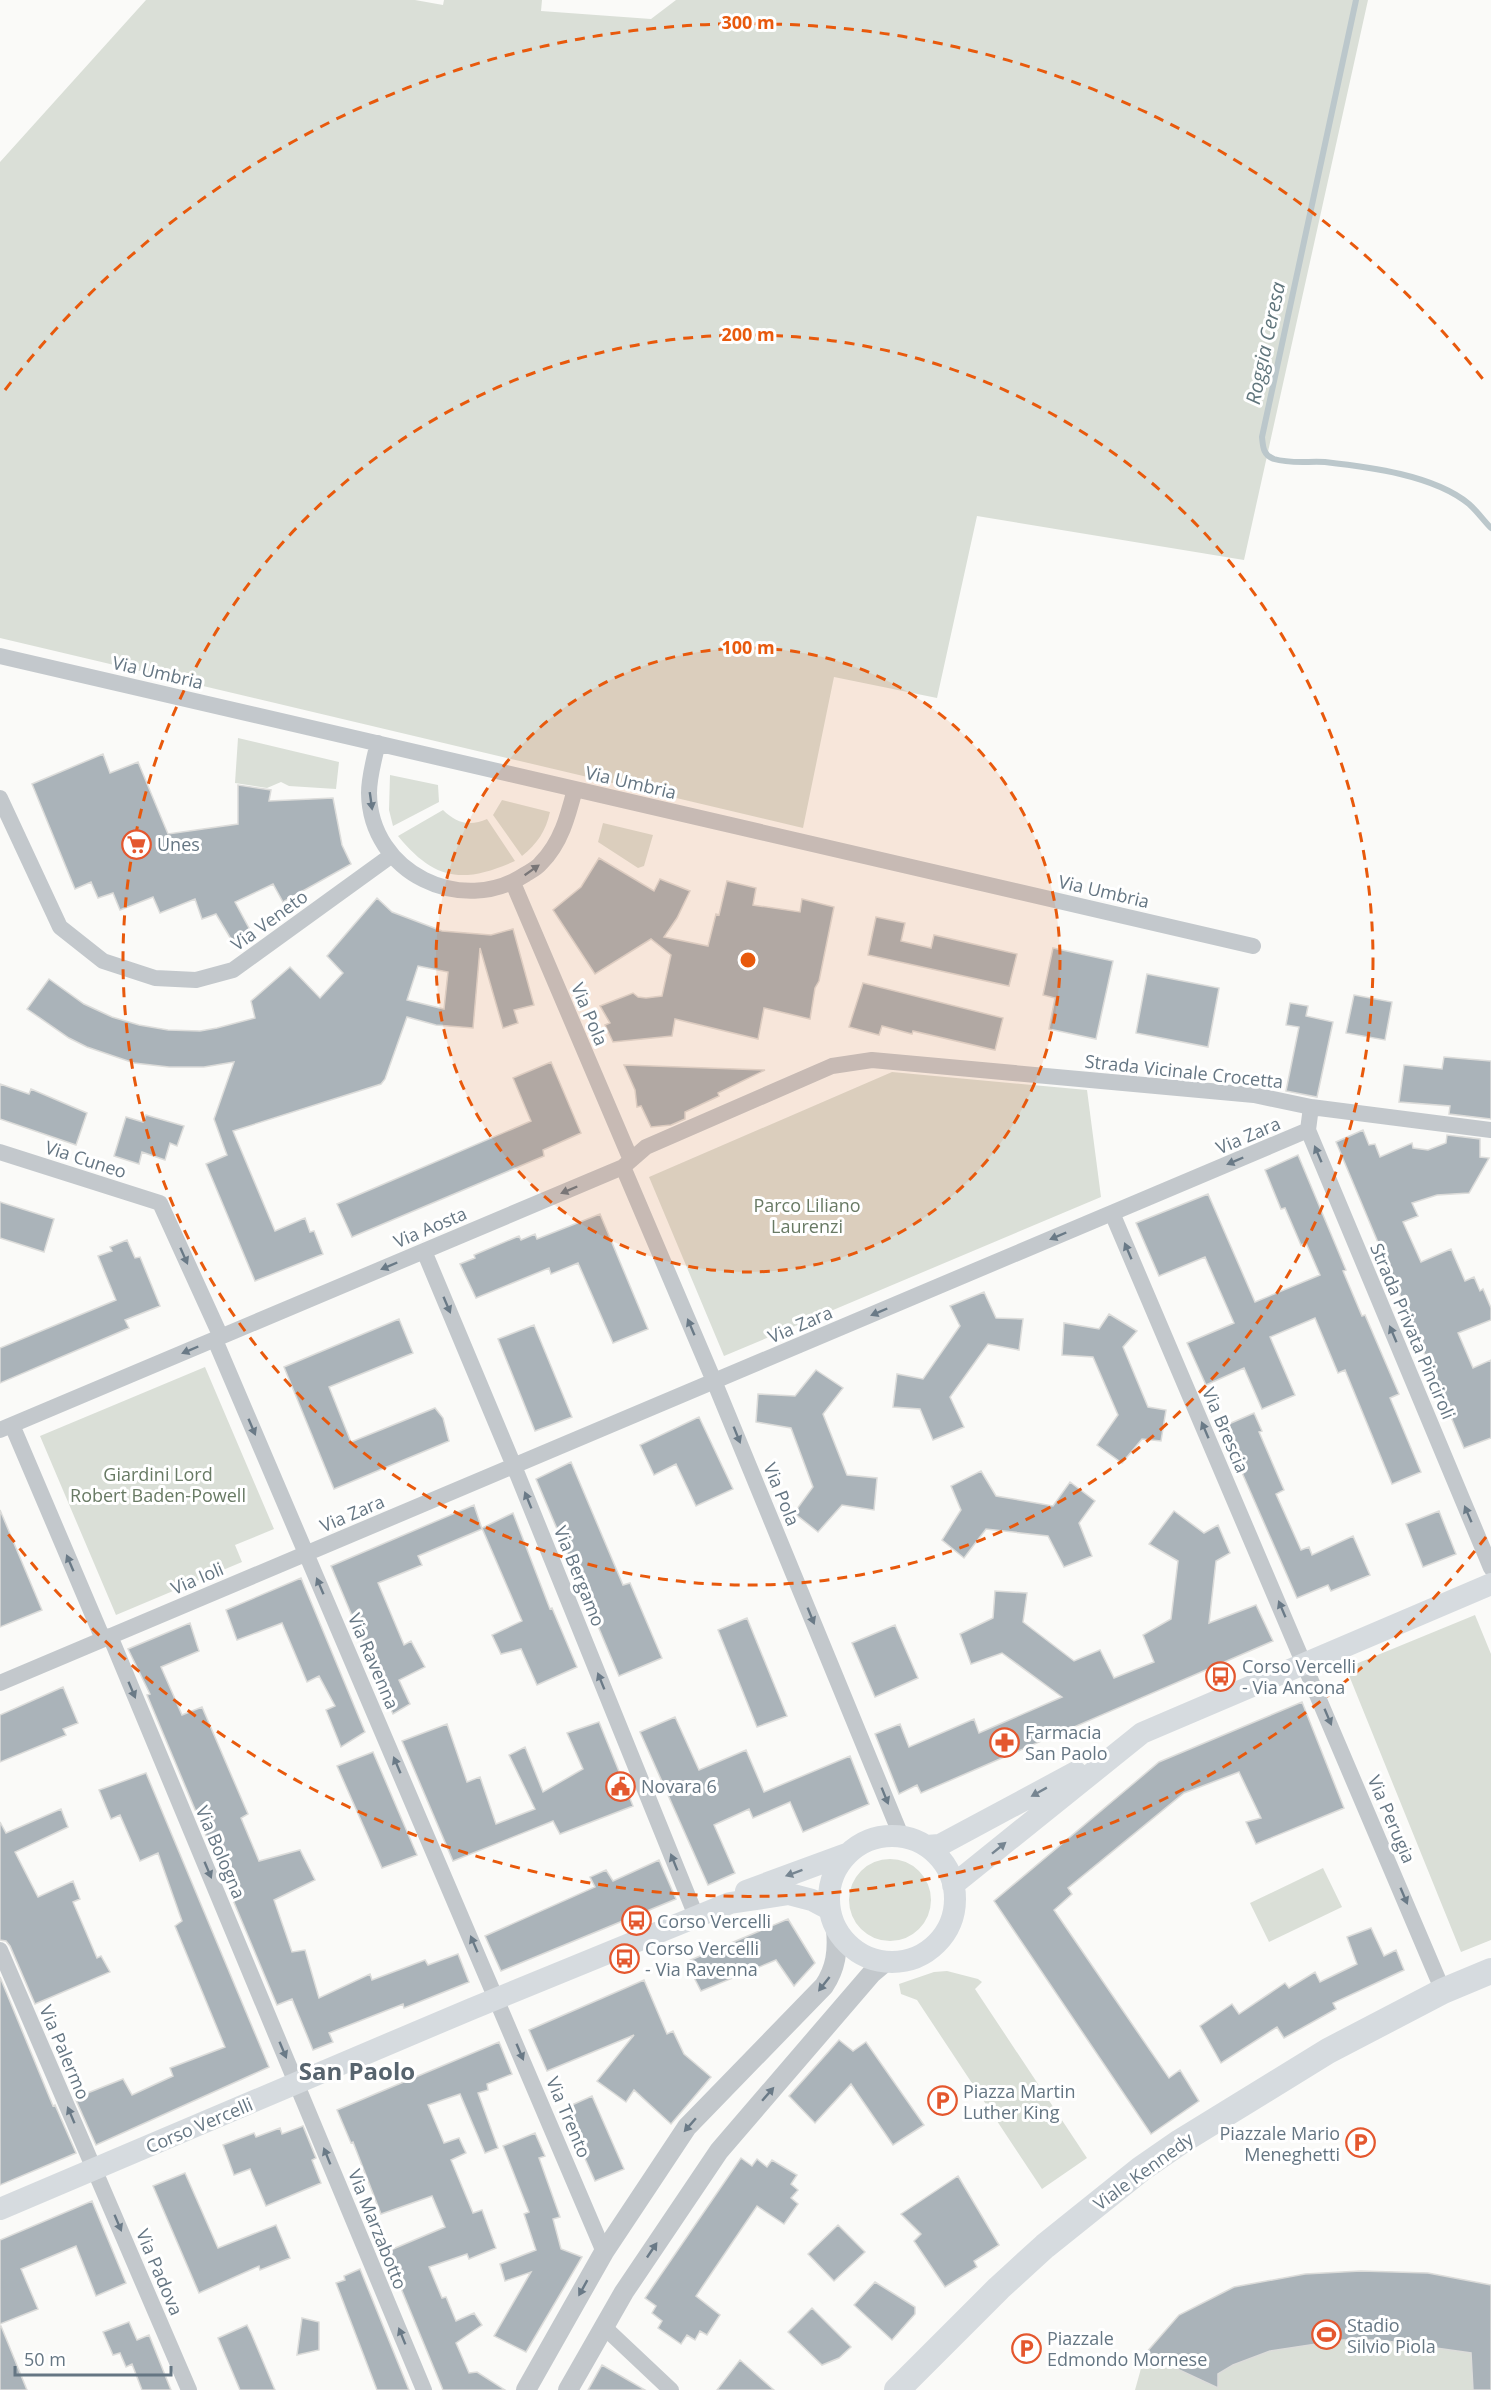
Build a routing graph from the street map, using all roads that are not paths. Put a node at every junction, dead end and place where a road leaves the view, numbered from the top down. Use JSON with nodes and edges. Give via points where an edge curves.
{"nodes":[{"id":1,"x":0,"y":656,"type":"edge"},
{"id":2,"x":378,"y":743,"type":"junction"},
{"id":3,"x":574,"y":789,"type":"junction"},
{"id":4,"x":0,"y":798,"type":"edge"},
{"id":5,"x":392,"y":855,"type":"junction"},
{"id":6,"x":513,"y":883,"type":"junction"},
{"id":7,"x":1253,"y":946,"type":"dead end"},
{"id":8,"x":872,"y":1060,"type":"joint"},
{"id":9,"x":1311,"y":1107,"type":"junction"},
{"id":10,"x":1308,"y":1130,"type":"junction"},
{"id":11,"x":1491,"y":1130,"type":"edge"},
{"id":12,"x":0,"y":1152,"type":"edge"},
{"id":13,"x":627,"y":1164,"type":"junction"},
{"id":14,"x":160,"y":1203,"type":"joint"},
{"id":15,"x":1112,"y":1213,"type":"junction"},
{"id":16,"x":424,"y":1251,"type":"junction"},
{"id":17,"x":218,"y":1338,"type":"junction"},
{"id":18,"x":714,"y":1381,"type":"junction"},
{"id":19,"x":6,"y":1428,"type":"edge"},
{"id":20,"x":514,"y":1466,"type":"junction"},
{"id":21,"x":307,"y":1553,"type":"junction"},
{"id":22,"x":1491,"y":1568,"type":"edge"},
{"id":23,"x":1491,"y":1584,"type":"edge"},
{"id":24,"x":106,"y":1638,"type":"junction"},
{"id":25,"x":1305,"y":1663,"type":"junction"},
{"id":26,"x":0,"y":1683,"type":"edge"},
{"id":27,"x":1127,"y":1744,"type":"junction"},
{"id":28,"x":902,"y":1838,"type":"junction"},
{"id":29,"x":926,"y":1846,"type":"junction"},
{"id":30,"x":849,"y":1853,"type":"junction"},
{"id":31,"x":953,"y":1885,"type":"junction"},
{"id":32,"x":730,"y":1903,"type":"junction"},
{"id":33,"x":696,"y":1917,"type":"junction"},
{"id":34,"x":833,"y":1919,"type":"junction"},
{"id":35,"x":0,"y":1950,"type":"edge"},
{"id":36,"x":885,"y":1962,"type":"junction"},
{"id":37,"x":1491,"y":1971,"type":"edge"},
{"id":38,"x":1443,"y":1991,"type":"junction"},
{"id":39,"x":497,"y":1998,"type":"junction"},
{"id":40,"x":297,"y":2083,"type":"junction"},
{"id":41,"x":94,"y":2169,"type":"junction"},
{"id":42,"x":0,"y":2209,"type":"edge"},
{"id":43,"x":604,"y":2252,"type":"junction"},
{"id":44,"x":603,"y":2326,"type":"junction"},
{"id":45,"x":189,"y":2390,"type":"edge"},
{"id":46,"x":424,"y":2390,"type":"edge"},
{"id":47,"x":526,"y":2390,"type":"edge"},
{"id":48,"x":568,"y":2390,"type":"edge"},
{"id":49,"x":671,"y":2390,"type":"edge"},
{"id":50,"x":897,"y":2390,"type":"edge"}],
"edges":[{"from":1,"to":2,"type":"street","name":"Via Umbria"},
{"from":2,"to":3,"type":"street","name":"Via Umbria"},
{"from":2,"to":5,"type":"street","one_way":true,"via":[[369,794],[375,826]]},
{"from":6,"to":3,"type":"street","one_way":true,"via":[[540,864],[560,838]]},
{"from":3,"to":7,"type":"street","name":"Via Umbria"},
{"from":4,"to":5,"type":"street","name":"Via Veneto","via":[[60,927],[103,961],[155,978],[196,980],[233,970]]},
{"from":5,"to":6,"type":"street","via":[[417,878],[448,890],[481,892]]},
{"from":6,"to":13,"type":"street","name":"Via Pola"},
{"from":8,"to":9,"type":"street","name":"Strada Vicinale Crocetta","via":[[1254,1095]]},
{"from":8,"to":13,"type":"street","name":"Via Aosta","via":[[832,1066],[646,1147]]},
{"from":9,"to":10,"type":"street"},
{"from":9,"to":11,"type":"street","name":"Strada Vicinale Crocetta"},
{"from":10,"to":15,"type":"street","name":"Via Zara","one_way":true},
{"from":22,"to":10,"type":"street","name":"Strada Privata Pinciroli","one_way":true},
{"from":12,"to":14,"type":"street","name":"Via Cuneo"},
{"from":13,"to":16,"type":"street","name":"Via Aosta","one_way":true},
{"from":18,"to":13,"type":"street","name":"Via Pola","one_way":true},
{"from":14,"to":17,"type":"street","name":"Via Ravenna","one_way":true},
{"from":15,"to":18,"type":"street","name":"Via Zara","one_way":true},
{"from":25,"to":15,"type":"street","name":"Via Brescia","one_way":true},
{"from":16,"to":17,"type":"street","name":"Via Aosta","one_way":true},
{"from":16,"to":20,"type":"street","name":"Via Bergamo","one_way":true},
{"from":17,"to":19,"type":"street","name":"Via Aosta","one_way":true},
{"from":17,"to":21,"type":"street","name":"Via Ravenna","one_way":true},
{"from":18,"to":20,"type":"street","name":"Via Zara"},
{"from":18,"to":28,"type":"street","name":"Via Pola","one_way":true},
{"from":24,"to":19,"type":"street","name":"Via Bologna","one_way":true},
{"from":20,"to":21,"type":"street","name":"Via Zara"},
{"from":33,"to":20,"type":"street","name":"Via Bergamo","one_way":true},
{"from":21,"to":24,"type":"street","name":"Via Ioli"},
{"from":39,"to":21,"type":"street","name":"Via Ravenna","one_way":true},
{"from":23,"to":25,"type":"main road"},
{"from":24,"to":26,"type":"street","name":"Via Ioli"},
{"from":24,"to":40,"type":"street","name":"Via Bologna","one_way":true},
{"from":25,"to":27,"type":"main road","via":[[1142,1733]]},
{"from":25,"to":38,"type":"street","name":"Via Perugia","one_way":true},
{"from":27,"to":29,"type":"main road","one_way":true,"via":[[940,1845]]},
{"from":31,"to":27,"type":"main road","one_way":true},
{"from":28,"to":29,"type":"main road"},
{"from":28,"to":30,"type":"main road","via":[[886,1836]]},
{"from":29,"to":31,"type":"main road","via":[[942,1860]]},
{"from":30,"to":32,"type":"main road","name":"Corso Vercelli","one_way":true,"via":[[741,1892]]},
{"from":30,"to":34,"type":"main road","via":[[836,1869],[829,1889]]},
{"from":31,"to":36,"type":"main road","via":[[952,1921],[941,1939],[926,1953],[906,1961]]},
{"from":32,"to":33,"type":"main road","name":"Corso Vercelli"},
{"from":32,"to":34,"type":"main road","name":"Corso Vercelli","via":[[789,1894],[812,1900]]},
{"from":33,"to":39,"type":"main road","name":"Corso Vercelli"},
{"from":34,"to":36,"type":"main road","via":[[849,1945],[865,1957]]},
{"from":34,"to":43,"type":"street","one_way":true,"via":[[837,1948],[832,1973],[824,1986],[687,2127]]},
{"from":41,"to":35,"type":"street","name":"Via Palermo","one_way":true},
{"from":44,"to":36,"type":"street","one_way":true,"via":[[719,2151]]},
{"from":37,"to":38,"type":"main road","name":"Viale Kennedy"},
{"from":38,"to":50,"type":"main road","name":"Viale Kennedy","via":[[1328,2051],[1141,2169],[1036,2254]]},
{"from":39,"to":40,"type":"main road","name":"Corso Vercelli"},
{"from":39,"to":43,"type":"street","name":"Via Trento","one_way":true},
{"from":40,"to":41,"type":"main road","name":"Corso Vercelli"},
{"from":46,"to":40,"type":"street","name":"Via Marzabotto","one_way":true},
{"from":41,"to":42,"type":"main road","name":"Corso Vercelli"},
{"from":41,"to":45,"type":"street","name":"Via Padova","one_way":true},
{"from":43,"to":47,"type":"street","one_way":true},
{"from":44,"to":48,"type":"street"},
{"from":44,"to":49,"type":"street"}]}
